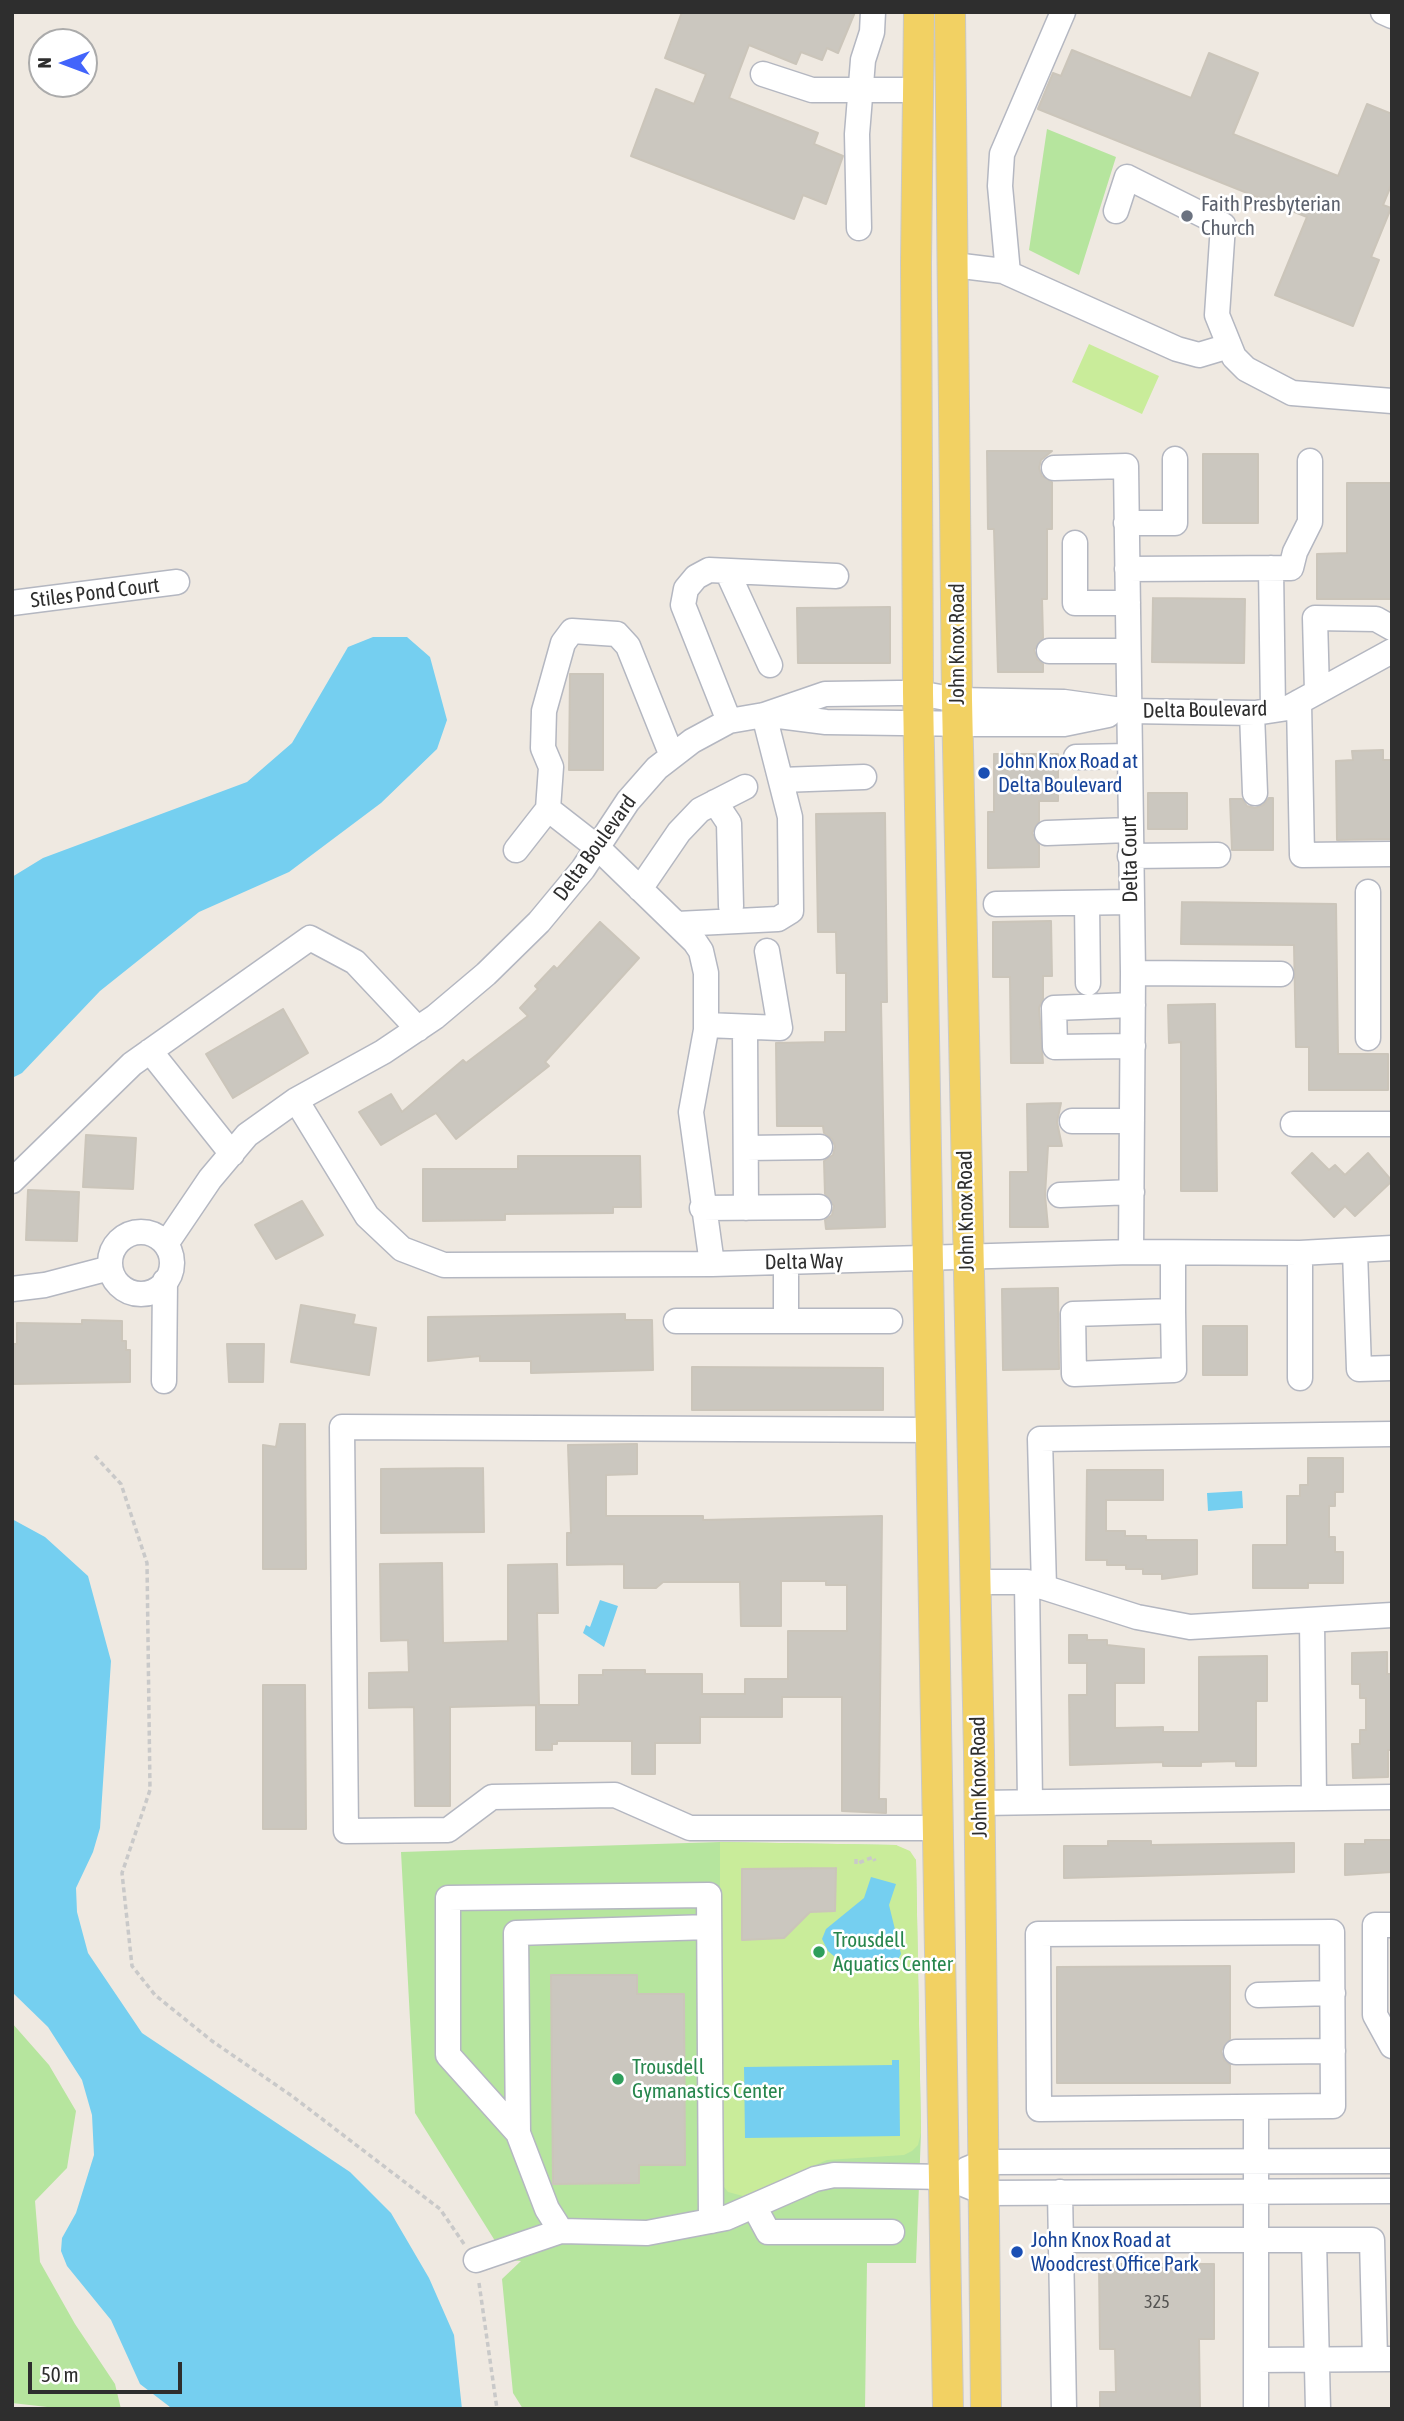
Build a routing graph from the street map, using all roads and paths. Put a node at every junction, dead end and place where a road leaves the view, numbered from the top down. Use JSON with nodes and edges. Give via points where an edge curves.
{"nodes":[{"id":1,"x":873,"y":12,"type":"edge"},
{"id":2,"x":919,"y":12,"type":"edge"},
{"id":3,"x":950,"y":12,"type":"edge"},
{"id":4,"x":1383,"y":12,"type":"edge"},
{"id":5,"x":1392,"y":16,"type":"edge"},
{"id":6,"x":1059,"y":21,"type":"edge"},
{"id":7,"x":763,"y":74,"type":"dead end"},
{"id":8,"x":860,"y":90,"type":"junction"},
{"id":9,"x":919,"y":90,"type":"junction"},
{"id":10,"x":1116,"y":211,"type":"dead end"},
{"id":11,"x":859,"y":228,"type":"dead end"},
{"id":12,"x":916,"y":262,"type":"junction"},
{"id":13,"x":954,"y":265,"type":"junction"},
{"id":14,"x":1008,"y":273,"type":"junction"},
{"id":15,"x":1229,"y":346,"type":"junction"},
{"id":16,"x":1392,"y":401,"type":"edge"},
{"id":17,"x":1175,"y":459,"type":"dead end"},
{"id":18,"x":1310,"y":461,"type":"dead end"},
{"id":19,"x":1054,"y":468,"type":"dead end"},
{"id":20,"x":1126,"y":523,"type":"junction"},
{"id":21,"x":1075,"y":543,"type":"dead end"},
{"id":22,"x":1271,"y":568,"type":"junction"},
{"id":23,"x":1127,"y":569,"type":"junction"},
{"id":24,"x":727,"y":571,"type":"junction"},
{"id":25,"x":836,"y":576,"type":"dead end"},
{"id":26,"x":177,"y":582,"type":"dead end"},
{"id":27,"x":12,"y":603,"type":"edge"},
{"id":28,"x":1128,"y":603,"type":"junction"},
{"id":29,"x":1392,"y":628,"type":"edge"},
{"id":30,"x":1128,"y":650,"type":"junction"},
{"id":31,"x":1392,"y":651,"type":"edge"},
{"id":32,"x":1049,"y":652,"type":"dead end"},
{"id":33,"x":770,"y":665,"type":"dead end"},
{"id":34,"x":1308,"y":697,"type":"junction"},
{"id":35,"x":919,"y":707,"type":"junction"},
{"id":36,"x":1129,"y":711,"type":"junction"},
{"id":37,"x":1263,"y":711,"type":"junction"},
{"id":38,"x":957,"y":712,"type":"junction"},
{"id":39,"x":764,"y":715,"type":"junction"},
{"id":40,"x":729,"y":721,"type":"junction"},
{"id":41,"x":672,"y":756,"type":"junction"},
{"id":42,"x":1129,"y":756,"type":"junction"},
{"id":43,"x":1076,"y":757,"type":"dead end"},
{"id":44,"x":864,"y":777,"type":"dead end"},
{"id":45,"x":781,"y":780,"type":"junction"},
{"id":46,"x":745,"y":787,"type":"dead end"},
{"id":47,"x":1255,"y":793,"type":"dead end"},
{"id":48,"x":715,"y":802,"type":"junction"},
{"id":49,"x":548,"y":809,"type":"junction"},
{"id":50,"x":1129,"y":830,"type":"junction"},
{"id":51,"x":1047,"y":833,"type":"dead end"},
{"id":52,"x":598,"y":848,"type":"junction"},
{"id":53,"x":516,"y":850,"type":"dead end"},
{"id":54,"x":1392,"y":854,"type":"edge"},
{"id":55,"x":1217,"y":855,"type":"dead end"},
{"id":56,"x":1130,"y":856,"type":"junction"},
{"id":57,"x":640,"y":888,"type":"junction"},
{"id":58,"x":1368,"y":892,"type":"dead end"},
{"id":59,"x":1087,"y":902,"type":"junction"},
{"id":60,"x":1131,"y":902,"type":"junction"},
{"id":61,"x":996,"y":904,"type":"dead end"},
{"id":62,"x":731,"y":906,"type":"dead end"},
{"id":63,"x":677,"y":924,"type":"junction"},
{"id":64,"x":767,"y":951,"type":"dead end"},
{"id":65,"x":1380,"y":970,"type":"edge"},
{"id":66,"x":1133,"y":972,"type":"junction"},
{"id":67,"x":1281,"y":974,"type":"dead end"},
{"id":68,"x":1088,"y":983,"type":"dead end"},
{"id":69,"x":1133,"y":1006,"type":"junction"},
{"id":70,"x":706,"y":1025,"type":"junction"},
{"id":71,"x":418,"y":1029,"type":"junction"},
{"id":72,"x":745,"y":1029,"type":"junction"},
{"id":73,"x":1368,"y":1038,"type":"dead end"},
{"id":74,"x":1133,"y":1046,"type":"junction"},
{"id":75,"x":150,"y":1051,"type":"junction"},
{"id":76,"x":296,"y":1100,"type":"junction"},
{"id":77,"x":1072,"y":1121,"type":"dead end"},
{"id":78,"x":1132,"y":1121,"type":"junction"},
{"id":79,"x":1293,"y":1124,"type":"dead end"},
{"id":80,"x":1392,"y":1124,"type":"edge"},
{"id":81,"x":820,"y":1147,"type":"dead end"},
{"id":82,"x":746,"y":1148,"type":"junction"},
{"id":83,"x":232,"y":1154,"type":"junction"},
{"id":84,"x":12,"y":1181,"type":"edge"},
{"id":85,"x":1132,"y":1192,"type":"junction"},
{"id":86,"x":1060,"y":1195,"type":"dead end"},
{"id":87,"x":819,"y":1207,"type":"dead end"},
{"id":88,"x":702,"y":1208,"type":"junction"},
{"id":89,"x":746,"y":1208,"type":"junction"},
{"id":90,"x":166,"y":1244,"type":"junction"},
{"id":91,"x":1392,"y":1248,"type":"edge"},
{"id":92,"x":1355,"y":1251,"type":"junction"},
{"id":93,"x":1131,"y":1252,"type":"junction"},
{"id":94,"x":1173,"y":1253,"type":"junction"},
{"id":95,"x":1300,"y":1253,"type":"junction"},
{"id":96,"x":967,"y":1257,"type":"junction"},
{"id":97,"x":929,"y":1260,"type":"junction"},
{"id":98,"x":786,"y":1263,"type":"junction"},
{"id":99,"x":712,"y":1264,"type":"junction"},
{"id":100,"x":110,"y":1268,"type":"junction"},
{"id":101,"x":165,"y":1281,"type":"junction"},
{"id":102,"x":12,"y":1289,"type":"edge"},
{"id":103,"x":1173,"y":1311,"type":"junction"},
{"id":104,"x":676,"y":1321,"type":"dead end"},
{"id":105,"x":786,"y":1321,"type":"junction"},
{"id":106,"x":890,"y":1321,"type":"dead end"},
{"id":107,"x":1392,"y":1368,"type":"edge"},
{"id":108,"x":1300,"y":1378,"type":"dead end"},
{"id":109,"x":164,"y":1381,"type":"dead end"},
{"id":110,"x":932,"y":1430,"type":"junction"},
{"id":111,"x":1392,"y":1434,"type":"edge"},
{"id":112,"x":95,"y":1456,"type":"dead end"},
{"id":113,"x":975,"y":1582,"type":"junction"},
{"id":114,"x":1035,"y":1585,"type":"junction"},
{"id":115,"x":1392,"y":1615,"type":"edge"},
{"id":116,"x":1312,"y":1621,"type":"junction"},
{"id":117,"x":1392,"y":1797,"type":"edge"},
{"id":118,"x":1314,"y":1798,"type":"junction"},
{"id":119,"x":1030,"y":1802,"type":"junction"},
{"id":120,"x":980,"y":1815,"type":"junction"},
{"id":121,"x":939,"y":1816,"type":"junction"},
{"id":122,"x":856,"y":1859,"type":"dead end"},
{"id":123,"x":875,"y":1861,"type":"dead end"},
{"id":124,"x":1392,"y":1925,"type":"edge"},
{"id":125,"x":709,"y":1927,"type":"junction"},
{"id":126,"x":1333,"y":1993,"type":"junction"},
{"id":127,"x":1258,"y":1995,"type":"dead end"},
{"id":128,"x":1392,"y":2046,"type":"edge"},
{"id":129,"x":1333,"y":2051,"type":"junction"},
{"id":130,"x":1236,"y":2052,"type":"dead end"},
{"id":131,"x":1256,"y":2107,"type":"junction"},
{"id":132,"x":518,"y":2133,"type":"junction"},
{"id":133,"x":1256,"y":2161,"type":"junction"},
{"id":134,"x":1392,"y":2161,"type":"edge"},
{"id":135,"x":984,"y":2162,"type":"junction"},
{"id":136,"x":946,"y":2177,"type":"junction"},
{"id":137,"x":1392,"y":2191,"type":"edge"},
{"id":138,"x":1060,"y":2192,"type":"junction"},
{"id":139,"x":1256,"y":2192,"type":"junction"},
{"id":140,"x":985,"y":2193,"type":"junction"},
{"id":141,"x":754,"y":2206,"type":"junction"},
{"id":142,"x":712,"y":2221,"type":"junction"},
{"id":143,"x":561,"y":2231,"type":"junction"},
{"id":144,"x":892,"y":2232,"type":"dead end"},
{"id":145,"x":1061,"y":2240,"type":"junction"},
{"id":146,"x":1256,"y":2240,"type":"junction"},
{"id":147,"x":1314,"y":2240,"type":"junction"},
{"id":148,"x":476,"y":2260,"type":"junction"},
{"id":149,"x":1383,"y":2359,"type":"edge"},
{"id":150,"x":1256,"y":2360,"type":"junction"},
{"id":151,"x":1317,"y":2360,"type":"junction"},
{"id":152,"x":497,"y":2409,"type":"edge"},
{"id":153,"x":948,"y":2409,"type":"edge"},
{"id":154,"x":986,"y":2409,"type":"edge"},
{"id":155,"x":1064,"y":2409,"type":"edge"},
{"id":156,"x":1256,"y":2409,"type":"edge"},
{"id":157,"x":1318,"y":2409,"type":"edge"}],
"edges":[{"from":1,"to":8,"type":"street"},
{"from":2,"to":9,"type":"main road","name":"John Knox Road"},
{"from":3,"to":13,"type":"main road","name":"John Knox Road"},
{"from":4,"to":5,"type":"street"},
{"from":6,"to":14,"type":"street","via":[[1002,154],[1000,186]]},
{"from":7,"to":8,"type":"street","via":[[812,90]]},
{"from":8,"to":9,"type":"street"},
{"from":8,"to":11,"type":"street"},
{"from":9,"to":12,"type":"main road","name":"John Knox Road"},
{"from":10,"to":15,"type":"street","via":[[1127,177],[1223,225],[1217,315]]},
{"from":12,"to":13,"type":"main road"},
{"from":12,"to":35,"type":"main road","name":"John Knox Road"},
{"from":13,"to":14,"type":"street"},
{"from":13,"to":38,"type":"main road","name":"John Knox Road"},
{"from":14,"to":15,"type":"street","via":[[1177,349],[1199,355]]},
{"from":15,"to":16,"type":"street","via":[[1246,369],[1292,393]]},
{"from":17,"to":20,"type":"street","via":[[1175,523]]},
{"from":18,"to":22,"type":"street","via":[[1310,522],[1291,568]]},
{"from":19,"to":20,"type":"street","name":"Delta Court","via":[[1126,466]]},
{"from":20,"to":23,"type":"street","name":"Delta Court"},
{"from":21,"to":28,"type":"street","via":[[1075,603]]},
{"from":22,"to":23,"type":"street"},
{"from":22,"to":37,"type":"street"},
{"from":23,"to":28,"type":"street","name":"Delta Court"},
{"from":24,"to":25,"type":"street"},
{"from":24,"to":33,"type":"street"},
{"from":24,"to":40,"type":"street","via":[[709,570],[696,577],[686,589],[683,605]]},
{"from":26,"to":27,"type":"street","name":"Stiles Pond Court"},
{"from":28,"to":30,"type":"street","name":"Delta Court"},
{"from":29,"to":34,"type":"street","via":[[1377,619],[1315,618]]},
{"from":30,"to":32,"type":"street"},
{"from":30,"to":36,"type":"street","name":"Delta Court"},
{"from":31,"to":34,"type":"street","name":"Delta Boulevard"},
{"from":34,"to":37,"type":"street","name":"Delta Boulevard"},
{"from":34,"to":54,"type":"street","via":[[1303,855]]},
{"from":35,"to":38,"type":"street","name":"Delta Boulevard"},
{"from":35,"to":39,"type":"street","name":"Delta Boulevard","via":[[825,694]]},
{"from":35,"to":97,"type":"main road","name":"John Knox Road"},
{"from":36,"to":37,"type":"street","name":"Delta Boulevard"},
{"from":36,"to":38,"type":"street","name":"Delta Boulevard","via":[[1064,724]]},
{"from":36,"to":42,"type":"street","name":"Delta Court"},
{"from":37,"to":47,"type":"street"},
{"from":38,"to":96,"type":"main road","name":"John Knox Road"},
{"from":39,"to":40,"type":"street","name":"Delta Boulevard"},
{"from":39,"to":45,"type":"street"},
{"from":40,"to":41,"type":"street","name":"Delta Boulevard"},
{"from":41,"to":49,"type":"street","via":[[628,646],[617,634],[572,631],[563,643],[544,711],[543,748],[551,766]]},
{"from":41,"to":52,"type":"street","name":"Delta Boulevard","via":[[628,801]]},
{"from":42,"to":43,"type":"street"},
{"from":42,"to":50,"type":"street","name":"Delta Court"},
{"from":44,"to":45,"type":"street"},
{"from":45,"to":63,"type":"street","via":[[790,817],[791,911],[778,919]]},
{"from":46,"to":48,"type":"street"},
{"from":48,"to":57,"type":"street","via":[[679,832]]},
{"from":48,"to":62,"type":"street","via":[[729,823]]},
{"from":49,"to":52,"type":"street"},
{"from":49,"to":53,"type":"street"},
{"from":50,"to":51,"type":"street"},
{"from":50,"to":56,"type":"street","name":"Delta Court"},
{"from":52,"to":57,"type":"street"},
{"from":52,"to":71,"type":"street","name":"Delta Boulevard","via":[[539,922],[486,974]]},
{"from":55,"to":56,"type":"street"},
{"from":56,"to":60,"type":"street","name":"Delta Court"},
{"from":57,"to":63,"type":"street"},
{"from":58,"to":65,"type":"street"},
{"from":59,"to":60,"type":"street"},
{"from":59,"to":61,"type":"street"},
{"from":59,"to":68,"type":"street"},
{"from":60,"to":66,"type":"street","name":"Delta Court"},
{"from":63,"to":70,"type":"street","via":[[701,951],[706,973]]},
{"from":64,"to":72,"type":"street","via":[[780,1028]]},
{"from":65,"to":73,"type":"street"},
{"from":66,"to":67,"type":"street"},
{"from":66,"to":69,"type":"street","name":"Delta Court"},
{"from":69,"to":74,"type":"street","name":"Delta Court"},
{"from":69,"to":74,"type":"street","via":[[1054,1008],[1055,1047]]},
{"from":70,"to":72,"type":"street"},
{"from":70,"to":88,"type":"street","via":[[691,1112]]},
{"from":71,"to":75,"type":"street","via":[[355,962],[310,938]]},
{"from":71,"to":76,"type":"street","name":"Delta Boulevard"},
{"from":72,"to":82,"type":"street"},
{"from":74,"to":78,"type":"street","name":"Delta Court"},
{"from":75,"to":83,"type":"street"},
{"from":75,"to":84,"type":"street"},
{"from":76,"to":83,"type":"street","name":"Delta Boulevard","via":[[247,1135]]},
{"from":76,"to":99,"type":"street","name":"Delta Way","via":[[367,1216],[402,1250],[444,1265]]},
{"from":77,"to":78,"type":"street"},
{"from":78,"to":85,"type":"street","name":"Delta Court"},
{"from":79,"to":80,"type":"street"},
{"from":81,"to":82,"type":"street"},
{"from":82,"to":89,"type":"street"},
{"from":83,"to":90,"type":"street","name":"Delta Boulevard"},
{"from":85,"to":86,"type":"street"},
{"from":85,"to":93,"type":"street","name":"Delta Court"},
{"from":87,"to":89,"type":"street"},
{"from":88,"to":89,"type":"street"},
{"from":88,"to":99,"type":"street"},
{"from":90,"to":100,"type":"street","via":[[152,1234],[132,1233],[112,1250]]},
{"from":90,"to":101,"type":"street","via":[[172,1258]]},
{"from":91,"to":92,"type":"street","name":"Delta Way"},
{"from":92,"to":95,"type":"street","name":"Delta Way"},
{"from":92,"to":107,"type":"street","via":[[1359,1369]]},
{"from":93,"to":94,"type":"street","name":"Delta Way"},
{"from":93,"to":96,"type":"street","name":"Delta Way"},
{"from":94,"to":95,"type":"street","name":"Delta Way"},
{"from":94,"to":103,"type":"street"},
{"from":95,"to":108,"type":"street"},
{"from":96,"to":97,"type":"street","name":"Delta Way"},
{"from":96,"to":113,"type":"main road","name":"John Knox Road"},
{"from":97,"to":98,"type":"street","name":"Delta Way"},
{"from":97,"to":110,"type":"main road","name":"John Knox Road"},
{"from":98,"to":99,"type":"street","name":"Delta Way"},
{"from":98,"to":105,"type":"street"},
{"from":100,"to":101,"type":"street","via":[[115,1281],[135,1293],[145,1294]]},
{"from":100,"to":102,"type":"street"},
{"from":101,"to":109,"type":"street"},
{"from":103,"to":103,"type":"street","via":[[1073,1314],[1074,1374],[1174,1370]]},
{"from":104,"to":105,"type":"street"},
{"from":105,"to":106,"type":"street"},
{"from":110,"to":121,"type":"main road","name":"John Knox Road"},
{"from":110,"to":121,"type":"street","via":[[342,1427],[346,1831],[448,1830],[492,1797],[615,1796],[690,1828]]},
{"from":111,"to":114,"type":"street","via":[[1040,1439]]},
{"from":112,"to":148,"type":"path","via":[[121,1484],[147,1563],[150,1790],[122,1874],[132,1966],[155,1995],[203,2033],[440,2209]]},
{"from":113,"to":114,"type":"street"},
{"from":113,"to":120,"type":"main road","name":"John Knox Road"},
{"from":114,"to":116,"type":"street","via":[[1137,1617],[1190,1627]]},
{"from":114,"to":119,"type":"street"},
{"from":115,"to":116,"type":"street"},
{"from":116,"to":118,"type":"street"},
{"from":117,"to":118,"type":"street"},
{"from":118,"to":119,"type":"street"},
{"from":119,"to":120,"type":"street"},
{"from":120,"to":121,"type":"main road"},
{"from":120,"to":135,"type":"main road","name":"John Knox Road"},
{"from":121,"to":136,"type":"main road","name":"John Knox Road"},
{"from":122,"to":123,"type":"path","via":[[856,1864],[873,1857]]},
{"from":124,"to":128,"type":"street","via":[[1376,1925],[1375,1989],[1375,2015]]},
{"from":125,"to":132,"type":"street","via":[[516,1933]]},
{"from":125,"to":132,"type":"street","via":[[709,1895],[448,1898],[448,2055]]},
{"from":125,"to":142,"type":"street"},
{"from":126,"to":127,"type":"street"},
{"from":126,"to":129,"type":"street"},
{"from":126,"to":131,"type":"street","via":[[1332,1932],[1038,1934],[1039,2109]]},
{"from":129,"to":130,"type":"street"},
{"from":129,"to":131,"type":"street","via":[[1333,2106]]},
{"from":131,"to":133,"type":"street"},
{"from":132,"to":143,"type":"street","via":[[547,2209]]},
{"from":133,"to":134,"type":"street"},
{"from":133,"to":135,"type":"street"},
{"from":133,"to":139,"type":"street"},
{"from":135,"to":136,"type":"street"},
{"from":135,"to":140,"type":"main road","name":"John Knox Road"},
{"from":136,"to":140,"type":"street"},
{"from":136,"to":141,"type":"street","via":[[834,2175]]},
{"from":136,"to":153,"type":"main road","name":"John Knox Road"},
{"from":137,"to":139,"type":"street"},
{"from":138,"to":139,"type":"street"},
{"from":138,"to":140,"type":"street"},
{"from":138,"to":145,"type":"street"},
{"from":139,"to":146,"type":"street"},
{"from":140,"to":154,"type":"main road","name":"John Knox Road"},
{"from":141,"to":142,"type":"street"},
{"from":141,"to":144,"type":"street","via":[[768,2232]]},
{"from":142,"to":143,"type":"street","via":[[647,2233]]},
{"from":143,"to":148,"type":"street"},
{"from":145,"to":146,"type":"street"},
{"from":145,"to":155,"type":"street"},
{"from":146,"to":147,"type":"street"},
{"from":146,"to":150,"type":"street"},
{"from":147,"to":149,"type":"street","via":[[1372,2240]]},
{"from":147,"to":151,"type":"street"},
{"from":148,"to":152,"type":"path"},
{"from":149,"to":151,"type":"street"},
{"from":150,"to":151,"type":"street"},
{"from":150,"to":156,"type":"street"},
{"from":151,"to":157,"type":"street"}]}
